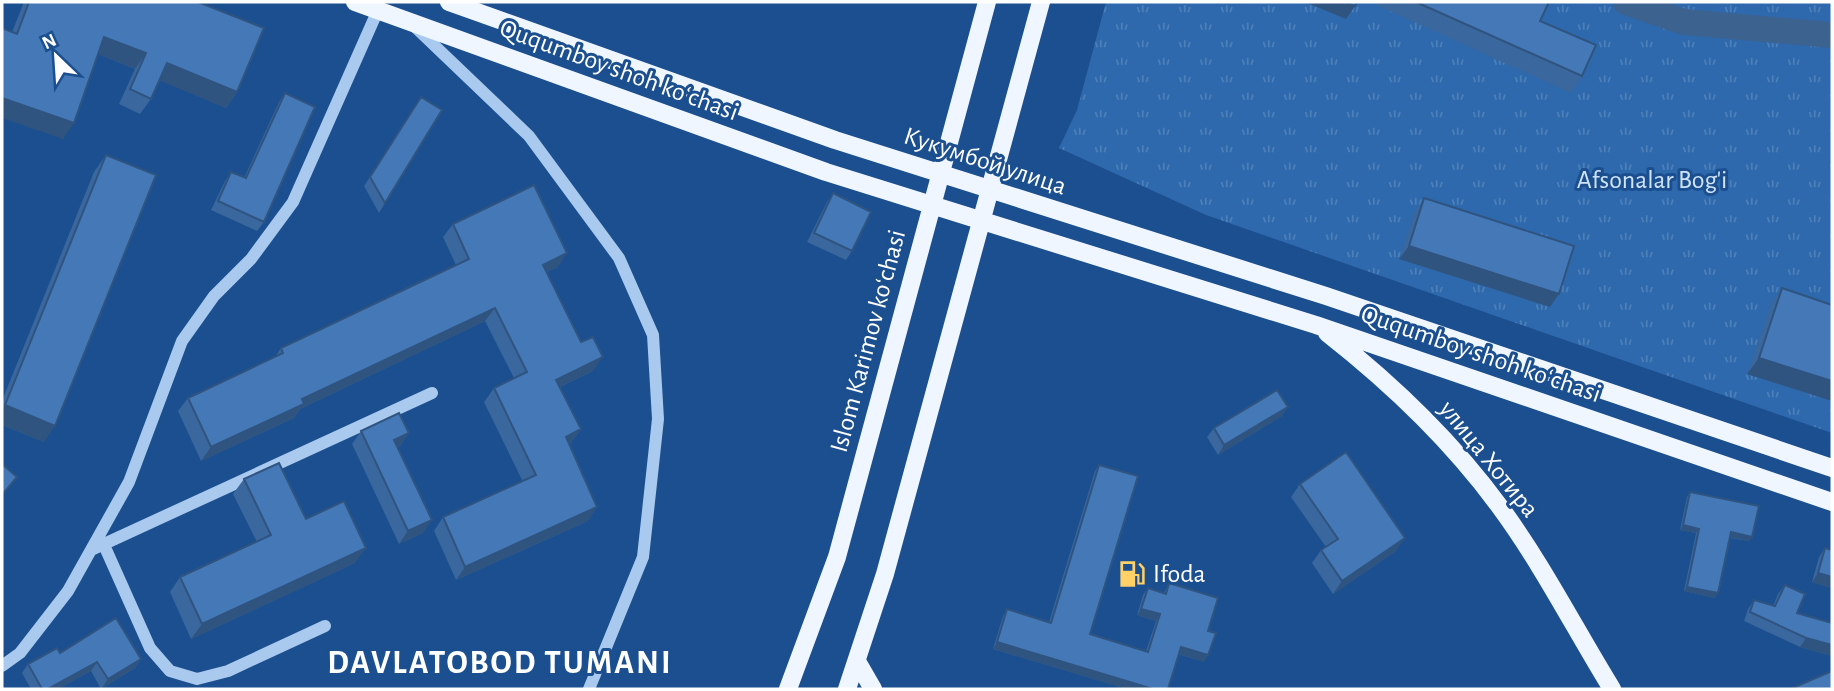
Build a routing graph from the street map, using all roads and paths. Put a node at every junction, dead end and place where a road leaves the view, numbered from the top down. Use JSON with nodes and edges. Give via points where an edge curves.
{"nodes":[{"id":1,"x":355,"y":2,"type":"edge"},
{"id":2,"x":449,"y":2,"type":"edge"},
{"id":3,"x":987,"y":2,"type":"edge"},
{"id":4,"x":1041,"y":2,"type":"edge"},
{"id":5,"x":378,"y":10,"type":"junction"},
{"id":6,"x":410,"y":22,"type":"junction"},
{"id":7,"x":835,"y":140,"type":"joint"},
{"id":8,"x":1120,"y":232,"type":"joint"},
{"id":9,"x":1316,"y":324,"type":"junction"},
{"id":10,"x":432,"y":393,"type":"dead end"},
{"id":11,"x":1832,"y":468,"type":"edge"},
{"id":12,"x":1832,"y":502,"type":"edge"},
{"id":13,"x":104,"y":545,"type":"junction"},
{"id":14,"x":91,"y":550,"type":"junction"},
{"id":15,"x":325,"y":626,"type":"dead end"},
{"id":16,"x":858,"y":663,"type":"junction"},
{"id":17,"x":2,"y":666,"type":"edge"},
{"id":18,"x":589,"y":689,"type":"edge"},
{"id":19,"x":788,"y":689,"type":"edge"},
{"id":20,"x":847,"y":689,"type":"edge"},
{"id":21,"x":873,"y":689,"type":"edge"},
{"id":22,"x":1612,"y":689,"type":"edge"}],
"edges":[{"from":1,"to":5,"type":"main road","name":"Ququmboy shoh koʻchasi"},
{"from":2,"to":7,"type":"main road","name":"Ququmboy shoh koʻchasi"},
{"from":3,"to":19,"type":"main road","name":"Islom Karimov koʻchasi","via":[[837,557]]},
{"from":4,"to":16,"type":"main road"},
{"from":5,"to":6,"type":"main road","name":"Ququmboy shoh koʻchasi"},
{"from":5,"to":14,"type":"street","via":[[293,202],[182,341],[130,482]]},
{"from":6,"to":9,"type":"main road","name":"Ququmboy shoh koʻchasi","via":[[826,172]]},
{"from":6,"to":18,"type":"street","via":[[529,136],[619,258],[653,335],[658,419],[643,556]]},
{"from":7,"to":8,"type":"main road","name":"Кукумбой улица"},
{"from":8,"to":11,"type":"main road","name":"Ququmboy shoh koʻchasi","via":[[1326,296]]},
{"from":9,"to":12,"type":"main road","name":"Ququmboy shoh koʻchasi"},
{"from":9,"to":22,"type":"main road","name":"улица Хотира","via":[[1380,374],[1465,462],[1501,508]]},
{"from":10,"to":13,"type":"street"},
{"from":13,"to":14,"type":"street"},
{"from":13,"to":15,"type":"street","via":[[150,648],[170,671],[197,679],[228,671]]},
{"from":14,"to":17,"type":"street","via":[[68,591],[20,653]]},
{"from":16,"to":20,"type":"main road"},
{"from":16,"to":21,"type":"main road"}]}
